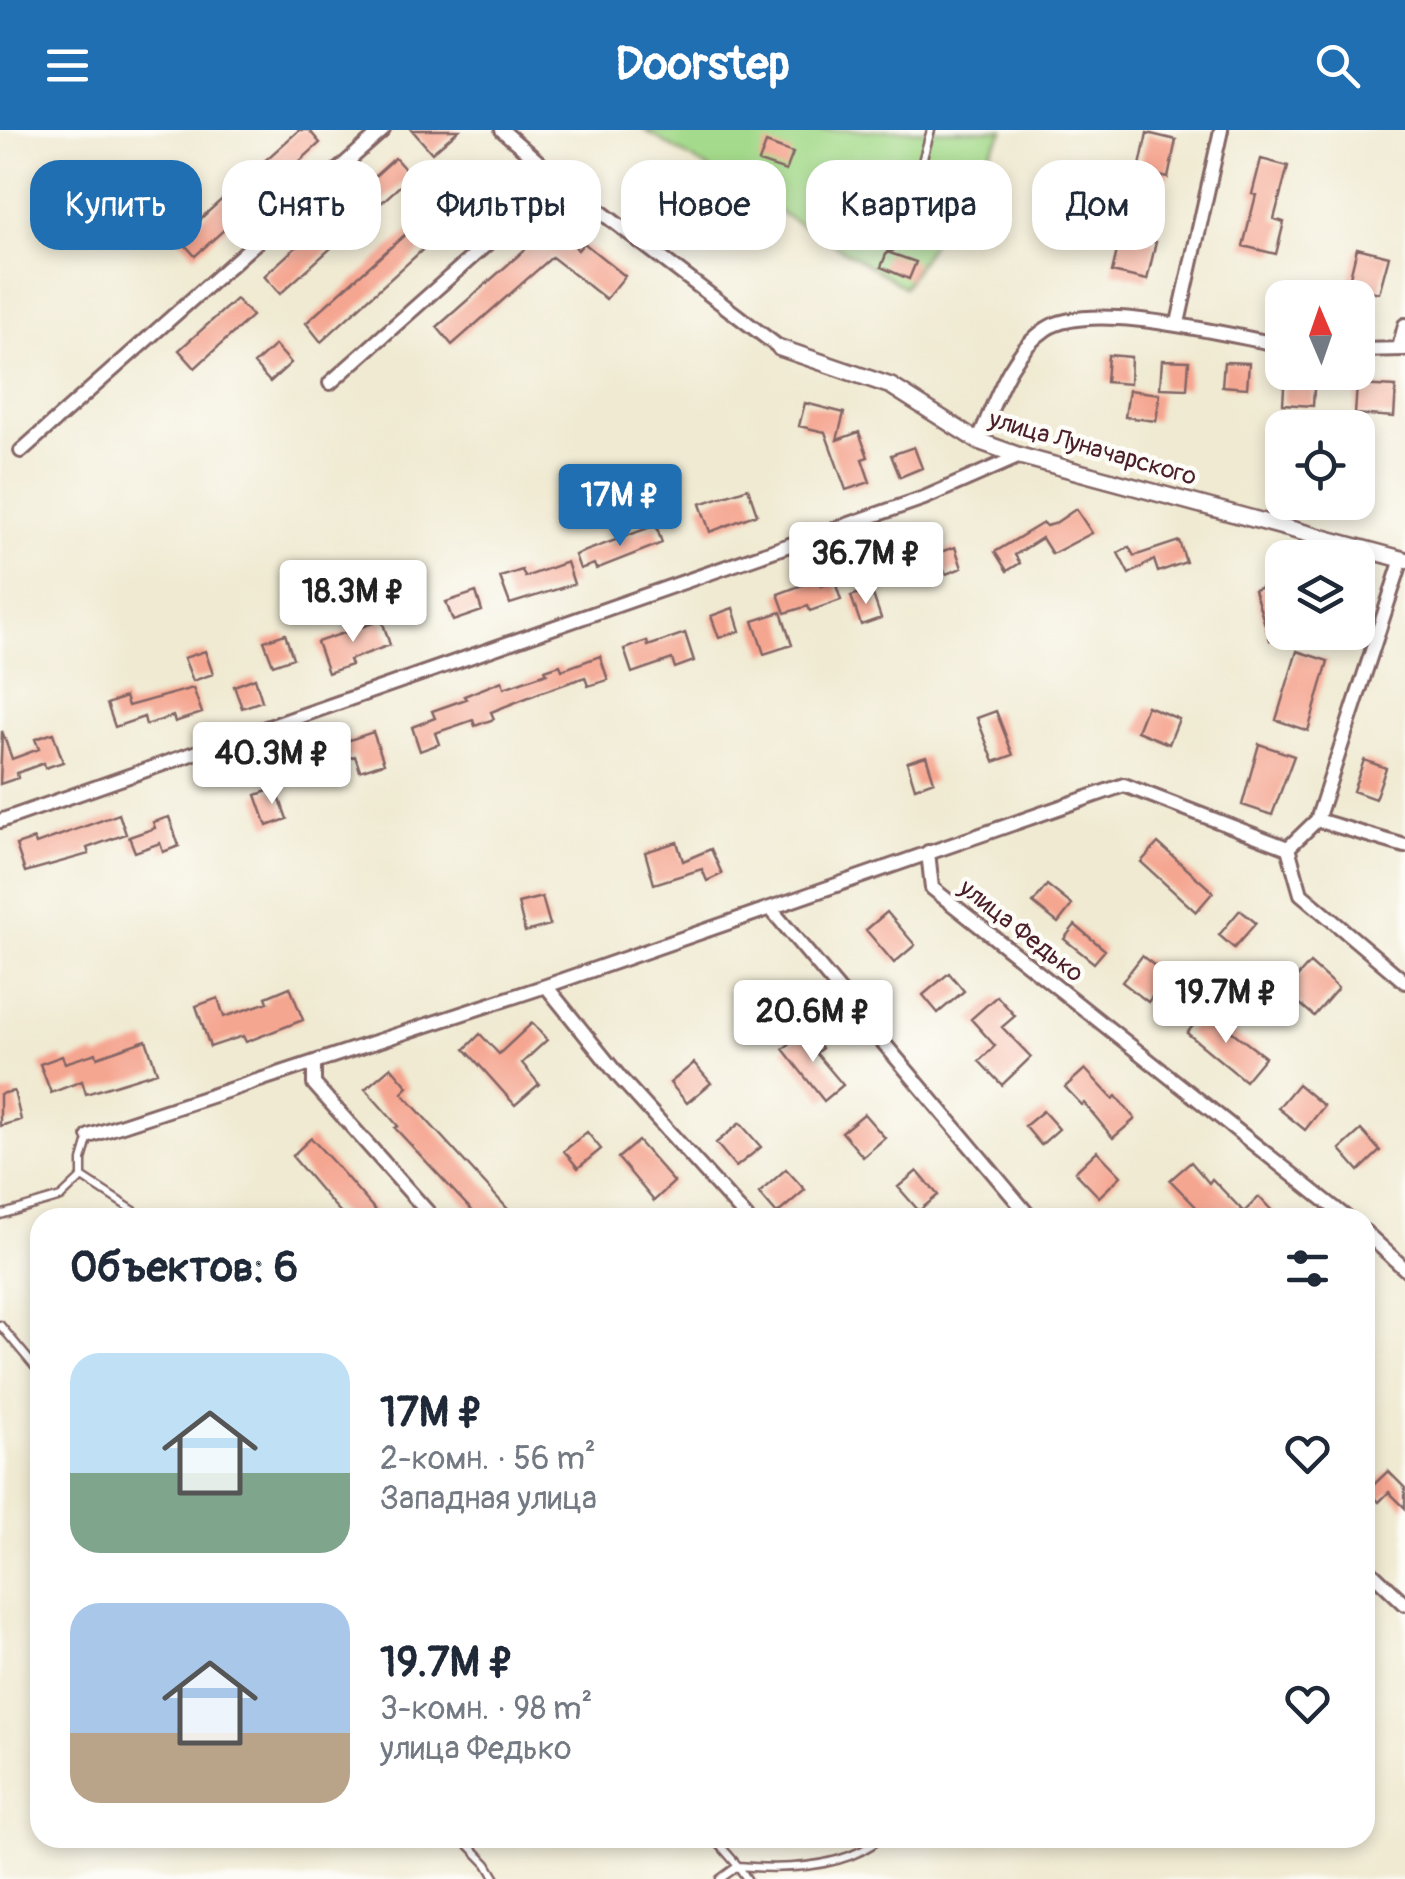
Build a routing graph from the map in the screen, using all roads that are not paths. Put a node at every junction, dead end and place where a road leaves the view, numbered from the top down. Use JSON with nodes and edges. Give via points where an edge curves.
{"nodes":[{"id":1,"x":383,"y":130,"type":"edge"},
{"id":2,"x":502,"y":130,"type":"edge"},
{"id":3,"x":931,"y":130,"type":"edge"},
{"id":4,"x":1221,"y":130,"type":"edge"},
{"id":5,"x":536,"y":160,"type":"edge"},
{"id":6,"x":922,"y":160,"type":"edge"},
{"id":7,"x":601,"y":212,"type":"edge"},
{"id":8,"x":480,"y":250,"type":"edge"},
{"id":9,"x":1178,"y":323,"type":"junction"},
{"id":10,"x":1405,"y":325,"type":"edge"},
{"id":11,"x":1265,"y":342,"type":"edge"},
{"id":12,"x":780,"y":348,"type":"joint"},
{"id":13,"x":1402,"y":348,"type":"edge"},
{"id":14,"x":1375,"y":349,"type":"edge"},
{"id":15,"x":330,"y":383,"type":"dead end"},
{"id":16,"x":978,"y":441,"type":"junction"},
{"id":17,"x":20,"y":451,"type":"dead end"},
{"id":18,"x":1020,"y":456,"type":"junction"},
{"id":19,"x":1403,"y":560,"type":"edge"},
{"id":20,"x":1316,"y":820,"type":"junction"},
{"id":21,"x":0,"y":821,"type":"edge"},
{"id":22,"x":1405,"y":846,"type":"edge"},
{"id":23,"x":1288,"y":848,"type":"junction"},
{"id":24,"x":928,"y":852,"type":"junction"},
{"id":25,"x":770,"y":908,"type":"junction"},
{"id":26,"x":1405,"y":982,"type":"edge"},
{"id":27,"x":546,"y":986,"type":"junction"},
{"id":28,"x":314,"y":1062,"type":"junction"},
{"id":29,"x":89,"y":1136,"type":"joint"},
{"id":30,"x":82,"y":1177,"type":"junction"},
{"id":31,"x":130,"y":1208,"type":"edge"},
{"id":32,"x":423,"y":1208,"type":"edge"},
{"id":33,"x":738,"y":1208,"type":"edge"},
{"id":34,"x":1023,"y":1208,"type":"edge"},
{"id":35,"x":1334,"y":1208,"type":"edge"},
{"id":36,"x":0,"y":1214,"type":"edge"},
{"id":37,"x":1375,"y":1242,"type":"edge"},
{"id":38,"x":1405,"y":1270,"type":"edge"},
{"id":39,"x":0,"y":1325,"type":"edge"},
{"id":40,"x":30,"y":1361,"type":"edge"},
{"id":41,"x":1375,"y":1576,"type":"edge"},
{"id":42,"x":1405,"y":1604,"type":"edge"},
{"id":43,"x":472,"y":1848,"type":"edge"},
{"id":44,"x":723,"y":1848,"type":"edge"},
{"id":45,"x":868,"y":1848,"type":"edge"},
{"id":46,"x":738,"y":1866,"type":"junction"},
{"id":47,"x":496,"y":1879,"type":"edge"},
{"id":48,"x":720,"y":1879,"type":"edge"},
{"id":49,"x":747,"y":1879,"type":"edge"}],
"edges":[{"from":1,"to":17,"type":"street"},
{"from":2,"to":5,"type":"street"},
{"from":3,"to":6,"type":"lane"},
{"from":4,"to":9,"type":"street"},
{"from":7,"to":12,"type":"street"},
{"from":8,"to":15,"type":"street"},
{"from":9,"to":11,"type":"street"},
{"from":9,"to":16,"type":"street","via":[[1088,318],[1047,328],[1016,360]]},
{"from":10,"to":13,"type":"street"},
{"from":12,"to":16,"type":"street","name":"улица Луначарского","via":[[891,386]]},
{"from":13,"to":14,"type":"street"},
{"from":16,"to":18,"type":"street","name":"улица Луначарского"},
{"from":18,"to":19,"type":"street","name":"улица Луначарского"},
{"from":18,"to":21,"type":"street","via":[[906,505]]},
{"from":19,"to":20,"type":"street"},
{"from":20,"to":22,"type":"street"},
{"from":20,"to":23,"type":"street"},
{"from":23,"to":24,"type":"street","via":[[1124,785]]},
{"from":23,"to":26,"type":"street","via":[[1301,894]]},
{"from":24,"to":25,"type":"street"},
{"from":24,"to":35,"type":"street","name":"улица Федько","via":[[932,888]]},
{"from":25,"to":27,"type":"street"},
{"from":25,"to":34,"type":"street"},
{"from":27,"to":28,"type":"street"},
{"from":27,"to":33,"type":"street"},
{"from":28,"to":29,"type":"street"},
{"from":28,"to":32,"type":"street","via":[[314,1084]]},
{"from":29,"to":30,"type":"lane"},
{"from":30,"to":31,"type":"lane"},
{"from":30,"to":36,"type":"lane","via":[[61,1197]]},
{"from":37,"to":38,"type":"street"},
{"from":39,"to":40,"type":"lane"},
{"from":41,"to":42,"type":"street"},
{"from":43,"to":47,"type":"lane"},
{"from":44,"to":46,"type":"lane"},
{"from":45,"to":46,"type":"lane","via":[[774,1870]]},
{"from":46,"to":48,"type":"lane"},
{"from":46,"to":49,"type":"lane"}]}
